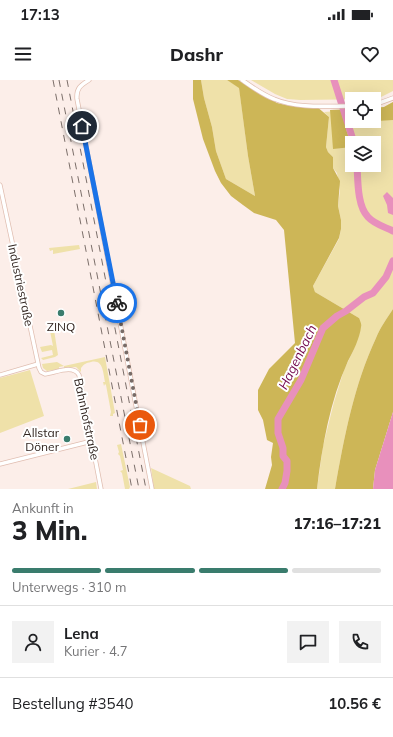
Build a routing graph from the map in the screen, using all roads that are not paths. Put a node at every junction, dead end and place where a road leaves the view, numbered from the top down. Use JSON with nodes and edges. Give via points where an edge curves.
{"nodes":[{"id":1,"x":89,"y":80,"type":"edge"},
{"id":2,"x":242,"y":80,"type":"edge"},
{"id":3,"x":393,"y":98,"type":"edge"},
{"id":4,"x":381,"y":102,"type":"edge"},
{"id":5,"x":345,"y":106,"type":"edge"},
{"id":6,"x":0,"y":185,"type":"edge"},
{"id":7,"x":38,"y":363,"type":"junction"},
{"id":8,"x":0,"y":375,"type":"edge"},
{"id":9,"x":92,"y":441,"type":"junction"},
{"id":10,"x":0,"y":464,"type":"edge"},
{"id":11,"x":101,"y":489,"type":"edge"},
{"id":12,"x":152,"y":489,"type":"edge"}],
"edges":[{"from":1,"to":12,"type":"street","via":[[78,88],[76,93]]},
{"from":2,"to":5,"type":"street","via":[[272,99],[282,102]]},
{"from":3,"to":4,"type":"street"},
{"from":6,"to":7,"type":"street","name":"Industriestraße"},
{"from":7,"to":8,"type":"street"},
{"from":7,"to":9,"type":"street","name":"Bahnhofstraße","via":[[40,370],[45,374],[72,369],[79,375]]},
{"from":9,"to":10,"type":"street"},
{"from":9,"to":11,"type":"street","name":"Bahnhofstraße"}]}
